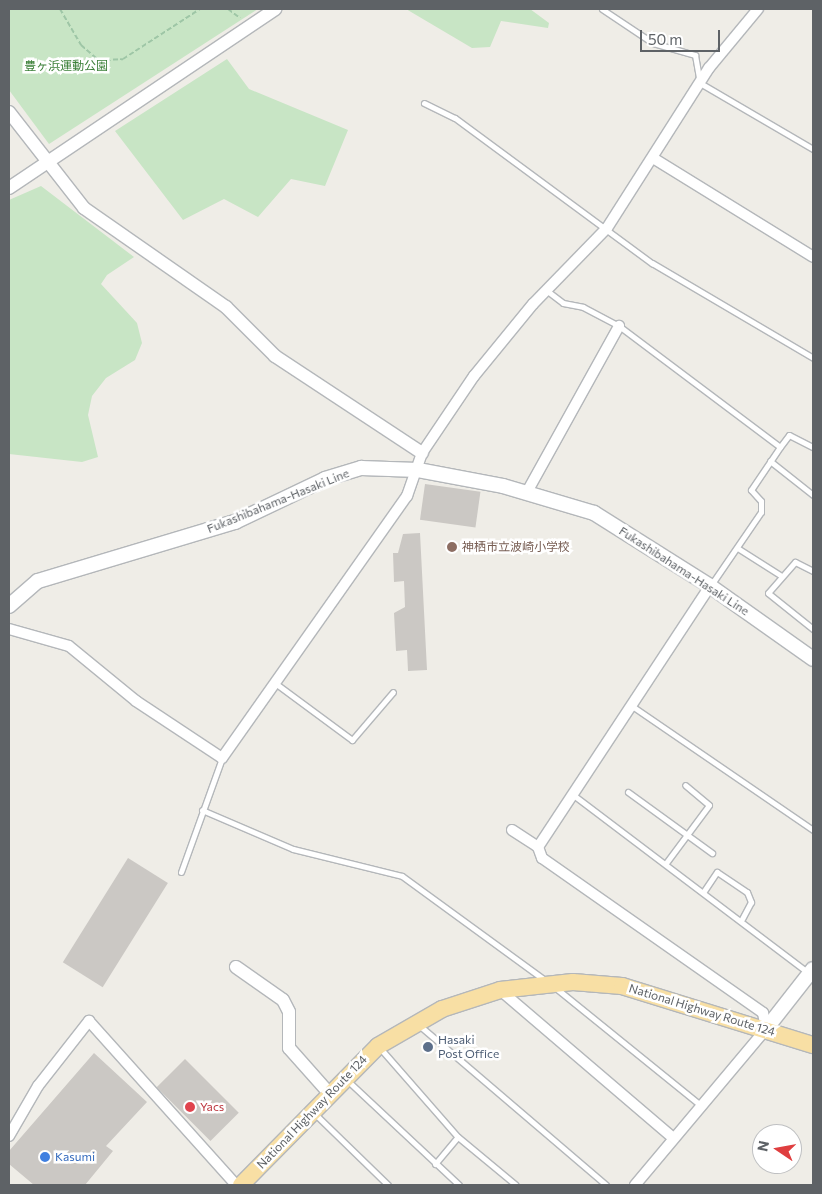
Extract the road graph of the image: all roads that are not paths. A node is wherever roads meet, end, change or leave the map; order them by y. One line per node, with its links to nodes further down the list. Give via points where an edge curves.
1 (275, 9): 9 (street)
2 (602, 9): 4 (lane, via 653,43 695,55)
3 (758, 9): 4 (street)
4 (700, 83): 7 (lane); 8 (street)
5 (424, 103): 11 (lane, via 455,118)
6 (9, 112): 9 (street)
7 (813, 149)
8 (653, 158): 11 (street); 12 (street)
9 (50, 163): 10 (street); 18 (street, via 84,208 226,307 275,356)
10 (9, 188)
11 (607, 228): 13 (street); 15 (lane, via 714,304)
12 (813, 257)
13 (546, 290): 14 (lane, via 563,303 583,307); 18 (street, via 474,376)
14 (619, 326): 17 (lane); 21 (street)
15 (813, 358)
16 (813, 446): 17 (lane, via 790,435)
17 (780, 447): 19 (lane)
18 (422, 453): 20 (street)
19 (770, 461): 22 (lane); 23 (lane, via 751,490 761,501 761,512)
20 (418, 470): 21 (main road, Fukashibahama-Hasaki Line); 27 (main road, Fukashibahama-Hasaki Line, via 361,468 326,479 235,522 38,581); 31 (street, via 407,496)
21 (527, 492): 26 (main road, Fukashibahama-Hasaki Line, via 594,513)
22 (813, 495)
23 (738, 548): 25 (lane); 26 (lane)
24 (813, 571): 25 (lane, via 795,562)
25 (780, 576): 28 (lane, via 768,593)
26 (710, 586): 30 (main road, Fukashibahama-Hasaki Line); 33 (street)
27 (9, 606)
28 (813, 629)
29 (9, 630): 34 (street, via 69,646 136,701)
30 (813, 659)
31 (274, 682): 32 (lane, via 352,740); 34 (street)
32 (393, 692)
33 (632, 706): 37 (street); 40 (lane)
34 (222, 758): 38 (lane)
35 (686, 786): 41 (lane, via 709,805)
36 (628, 792): 41 (lane)
37 (572, 794): 42 (street); 44 (lane)
38 (202, 810): 45 (lane); 50 (lane, via 293,849 402,876)
39 (512, 830): 42 (street)
40 (813, 830)
41 (687, 835): 43 (lane); 44 (lane)
42 (538, 847): 53 (street, via 542,858 763,1013)
43 (712, 854)
44 (666, 863): 46 (lane)
45 (181, 872)
46 (704, 891): 47 (lane); 47 (lane, via 717,872 746,892 752,902)
47 (742, 920): 49 (lane)
48 (236, 967): 57 (street, via 282,1000 289,1012 289,1048)
49 (812, 972): 53 (main road)
50 (549, 983): 51 (highway, National Highway Route 124); 53 (highway, National Highway Route 124, via 622,986); 58 (lane)
51 (500, 990): 52 (highway, National Highway Route 124); 62 (street)
52 (416, 1022): 55 (highway, National Highway Route 124); 69 (lane)
53 (766, 1029): 54 (highway, National Highway Route 124); 58 (street)
54 (813, 1045)
55 (378, 1046): 56 (highway, National Highway Route 124); 61 (lane)
56 (343, 1077): 57 (highway, National Highway Route 124); 63 (lane)
57 (328, 1092): 59 (highway, National Highway Route 124)
58 (700, 1105): 62 (street)
59 (311, 1110): 65 (highway, National Highway Route 124); 66 (lane)
60 (9, 1136): 64 (street, via 38,1086 88,1021)
61 (458, 1136): 63 (lane); 68 (lane)
62 (672, 1138): 70 (street)
63 (436, 1164): 67 (lane)
64 (236, 1185)
65 (241, 1185)
66 (388, 1185)
67 (459, 1185)
68 (516, 1185)
69 (606, 1185)
70 (635, 1185)

